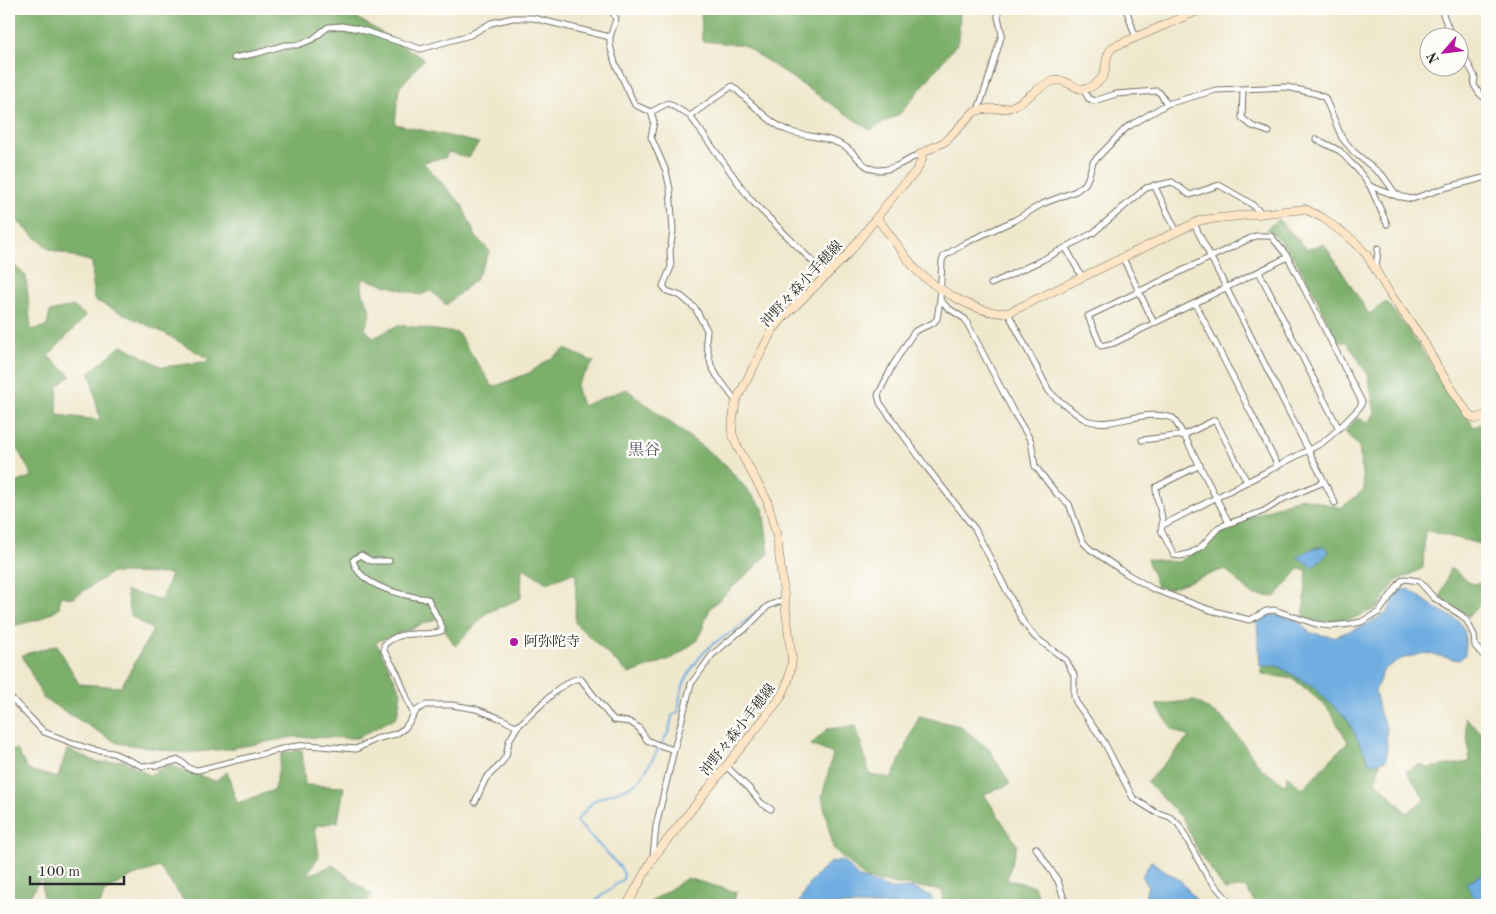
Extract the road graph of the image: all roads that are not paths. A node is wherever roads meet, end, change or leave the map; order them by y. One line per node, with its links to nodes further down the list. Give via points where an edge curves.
1 (611, 9): 7 (street, via 616,19)
2 (998, 9): 15 (street, via 1002,34)
3 (1126, 9): 8 (street)
4 (1202, 9): 8 (main road)
5 (1441, 9): 6 (street)
6 (1449, 28)
7 (610, 37): 9 (street, via 533,18 513,18 421,49 342,26 328,27 313,39 298,45 285,45); 16 (street, via 615,63 635,104)
8 (1136, 38): 11 (main road, via 1109,51 1104,75)
9 (234, 58)
10 (1468, 62): 13 (street, via 1476,77 1474,85)
11 (1084, 90): 14 (street, via 1094,101 1116,94 1152,90 1160,93); 15 (main road, via 1077,90 1063,81 1054,81 1009,108)
12 (1243, 90): 14 (street, via 1216,90); 18 (street, via 1242,118); 24 (street, via 1287,87 1325,98 1342,138)
13 (1487, 100)
14 (1167, 104): 40 (street, via 1126,128 1093,162 1085,184 944,256)
15 (978, 110): 20 (main road, via 946,141)
16 (651, 112): 17 (street, via 668,103); 47 (street, via 654,122 651,137 670,189 673,231 671,267 663,286 667,292 681,296 695,308 706,330 711,365)
17 (690, 116): 20 (street, via 732,86 778,125 791,132 834,141 846,147 869,169 891,168); 37 (street, via 750,199)
18 (1269, 132)
19 (1316, 139): 23 (street, via 1340,151)
20 (920, 154): 26 (main road, 沖野々森小手穂線, via 921,165)
21 (1487, 177): 24 (street, via 1412,199)
22 (1154, 185): 25 (street, via 1172,182 1190,195 1219,185); 29 (street); 30 (street, via 1146,188 1093,233)
23 (1370, 186): 24 (street); 28 (street)
24 (1402, 198)
25 (1264, 214): 27 (main road, via 1201,220); 35 (main road, via 1296,209 1315,212 1356,242)
26 (877, 218): 37 (main road, 沖野々森小手穂線); 40 (main road, via 916,270)
27 (1194, 224): 29 (main road); 32 (street)
28 (1387, 224)
29 (1177, 232): 34 (main road)
30 (1066, 248): 38 (street); 39 (street)
31 (1378, 248): 35 (street)
32 (1210, 257): 33 (street, via 1255,236 1271,236); 41 (street); 42 (street)
33 (1288, 257): 36 (street); 49 (street, via 1362,402)
34 (1123, 258): 38 (main road); 42 (street)
35 (1376, 271): 48 (main road, via 1469,415 1476,420)
36 (1259, 272): 41 (street); 49 (street)
37 (827, 276): 47 (main road, 沖野々森小手穂線, via 772,331)
38 (1082, 277): 45 (main road)
39 (991, 284)
40 (939, 287): 43 (street); 45 (main road, via 961,302 992,312)
41 (1226, 288): 44 (street); 52 (street)
42 (1139, 291): 46 (street); 46 (street, via 1088,316 1101,346)
43 (940, 300): 63 (street, via 965,319 1031,440 1035,466 1069,504 1084,543 1107,562 1153,588 1210,610 1250,620 1274,610 1330,626 1361,622 1380,612 1400,581 1419,581 1434,598 1467,621 1475,646); 75 (street, via 936,321 913,332 893,365 878,395 880,403 975,529 1023,622 1034,637 1066,660 1074,674 1076,702 1104,742 1133,798 1179,825 1207,876)
44 (1195, 303): 46 (street); 54 (street)
45 (1008, 313): 50 (street, via 1049,391 1084,419 1102,422 1163,415 1173,418)
46 (1154, 323)
47 (736, 401): 62 (main road, 沖野々森小手穂線, via 732,433 770,509 777,537)
48 (1487, 414)
49 (1338, 427): 52 (street, via 1334,434)
50 (1184, 435): 51 (street); 53 (street); 55 (street, via 1215,420)
51 (1142, 440)
52 (1308, 451): 54 (street); 56 (street)
53 (1200, 465): 57 (street); 60 (street, via 1156,487)
54 (1278, 466): 55 (street)
55 (1247, 482): 57 (street)
56 (1324, 482): 58 (street); 59 (street, via 1283,499 1264,511)
57 (1216, 497): 59 (street); 60 (street)
58 (1335, 503)
59 (1229, 523): 60 (street, via 1219,527 1202,546 1180,556 1174,555 1161,530)
60 (1163, 525)
61 (388, 562): 65 (street, via 372,561 361,555 353,560 357,570 378,587 428,599 442,627 442,632 408,633 384,645)
62 (784, 599): 67 (street, via 768,606 699,671 692,684); 68 (main road, 沖野々森小手穂線, via 792,660 785,691)
63 (1487, 659)
64 (9, 696): 65 (street, via 44,732 93,750 122,756 142,766 179,760 190,769 198,770 290,747 308,745 356,749 396,734 405,728)
65 (413, 713): 66 (street, via 426,705 452,705 502,718)
66 (516, 728): 67 (street, via 559,688 580,678 614,720 630,722 647,740); 69 (street, via 506,756 486,778)
67 (674, 750): 72 (street, via 656,826)
68 (726, 766): 70 (street); 72 (main road, 沖野々森小手穂線)
69 (475, 802)
70 (771, 810)
71 (1036, 848): 74 (street, via 1058,881)
72 (653, 858): 73 (main road, 沖野々森小手穂線)
73 (627, 905)
74 (1066, 905)
75 (1232, 905)

